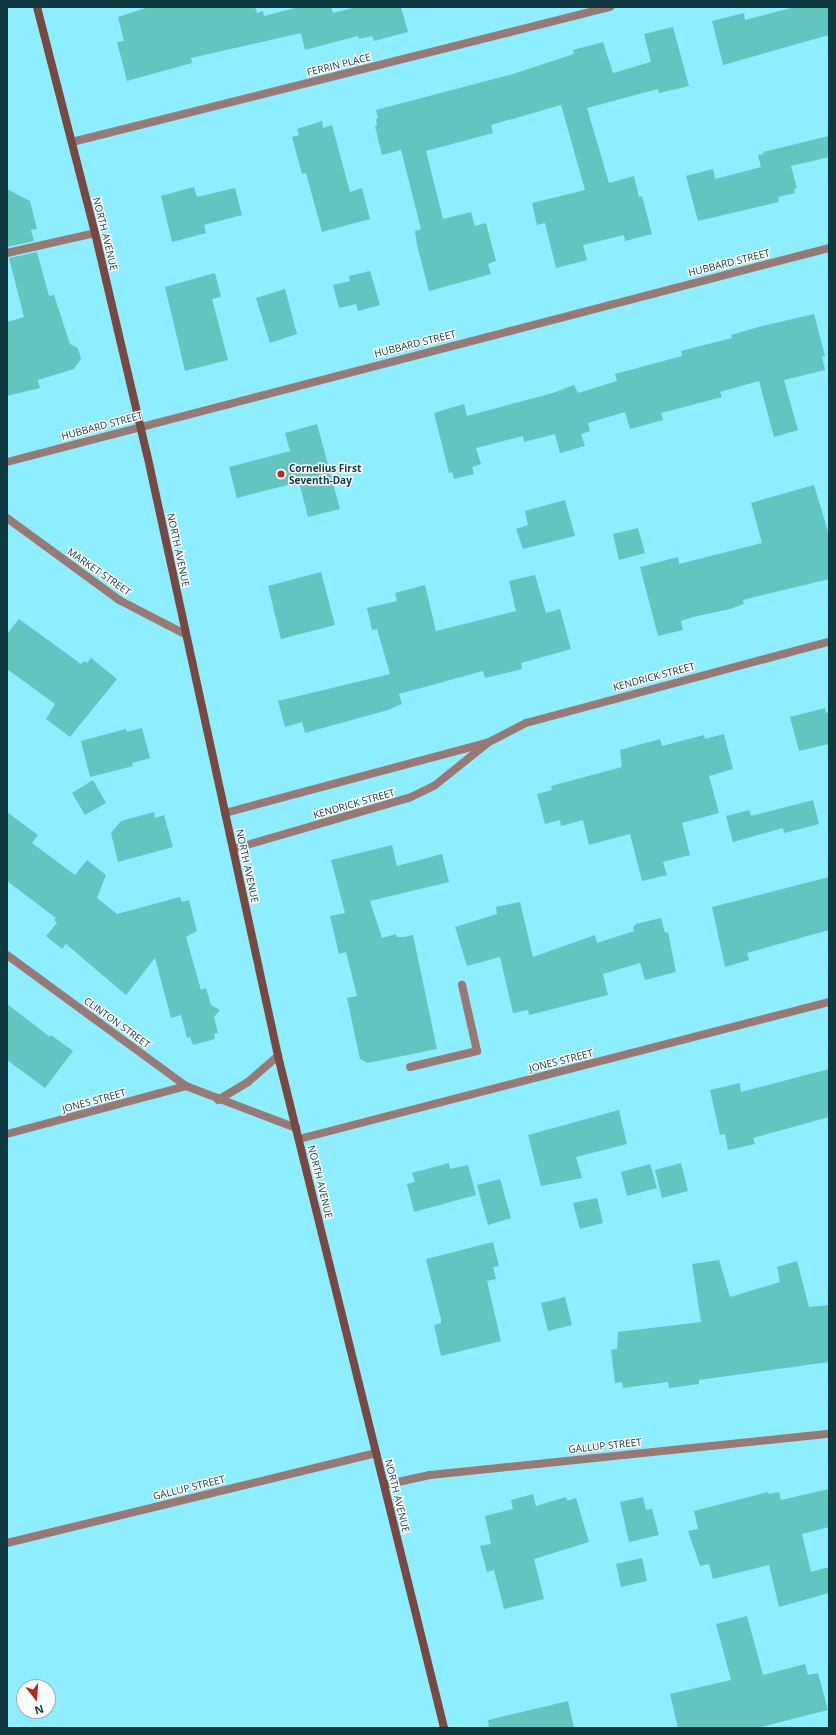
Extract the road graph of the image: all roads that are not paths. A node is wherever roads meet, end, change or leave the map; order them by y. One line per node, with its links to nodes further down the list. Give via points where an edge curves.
1 (37, 7): 3 (main road, NORTH AVENUE)
2 (610, 7): 3 (street, FERRIN PLACE)
3 (72, 142): 4 (main road, NORTH AVENUE)
4 (95, 233): 6 (street); 7 (main road, NORTH AVENUE)
5 (829, 248): 7 (street, HUBBARD STREET)
6 (7, 253)
7 (140, 426): 8 (street, HUBBARD STREET); 10 (main road, NORTH AVENUE)
8 (7, 462)
9 (7, 518): 10 (street, MARKET STREET, via 119,600)
10 (185, 634): 13 (main road, NORTH AVENUE)
11 (829, 642): 12 (street, KENDRICK STREET, via 526,722)
12 (489, 742): 13 (street, KENDRICK STREET); 14 (street, KENDRICK STREET, via 445,779 408,798)
13 (225, 813): 14 (main road, NORTH AVENUE)
14 (233, 849): 18 (main road, NORTH AVENUE)
15 (7, 955): 20 (street, CLINTON STREET)
16 (462, 985): 19 (street, via 477,1051)
17 (829, 1002): 24 (street, JONES STREET)
18 (278, 1056): 21 (street, via 243,1086); 22 (main road, NORTH AVENUE)
19 (410, 1066)
20 (186, 1086): 21 (street, CLINTON STREET); 23 (street, JONES STREET)
21 (218, 1100): 22 (street, CLINTON STREET)
22 (296, 1128): 24 (main road, NORTH AVENUE)
23 (7, 1134)
24 (299, 1139): 26 (main road, NORTH AVENUE)
25 (829, 1434): 27 (street, GALLUP STREET, via 430,1475)
26 (376, 1453): 27 (main road, NORTH AVENUE); 28 (street, GALLUP STREET)
27 (384, 1485): 29 (main road, NORTH AVENUE)
28 (7, 1542)
29 (444, 1728)

